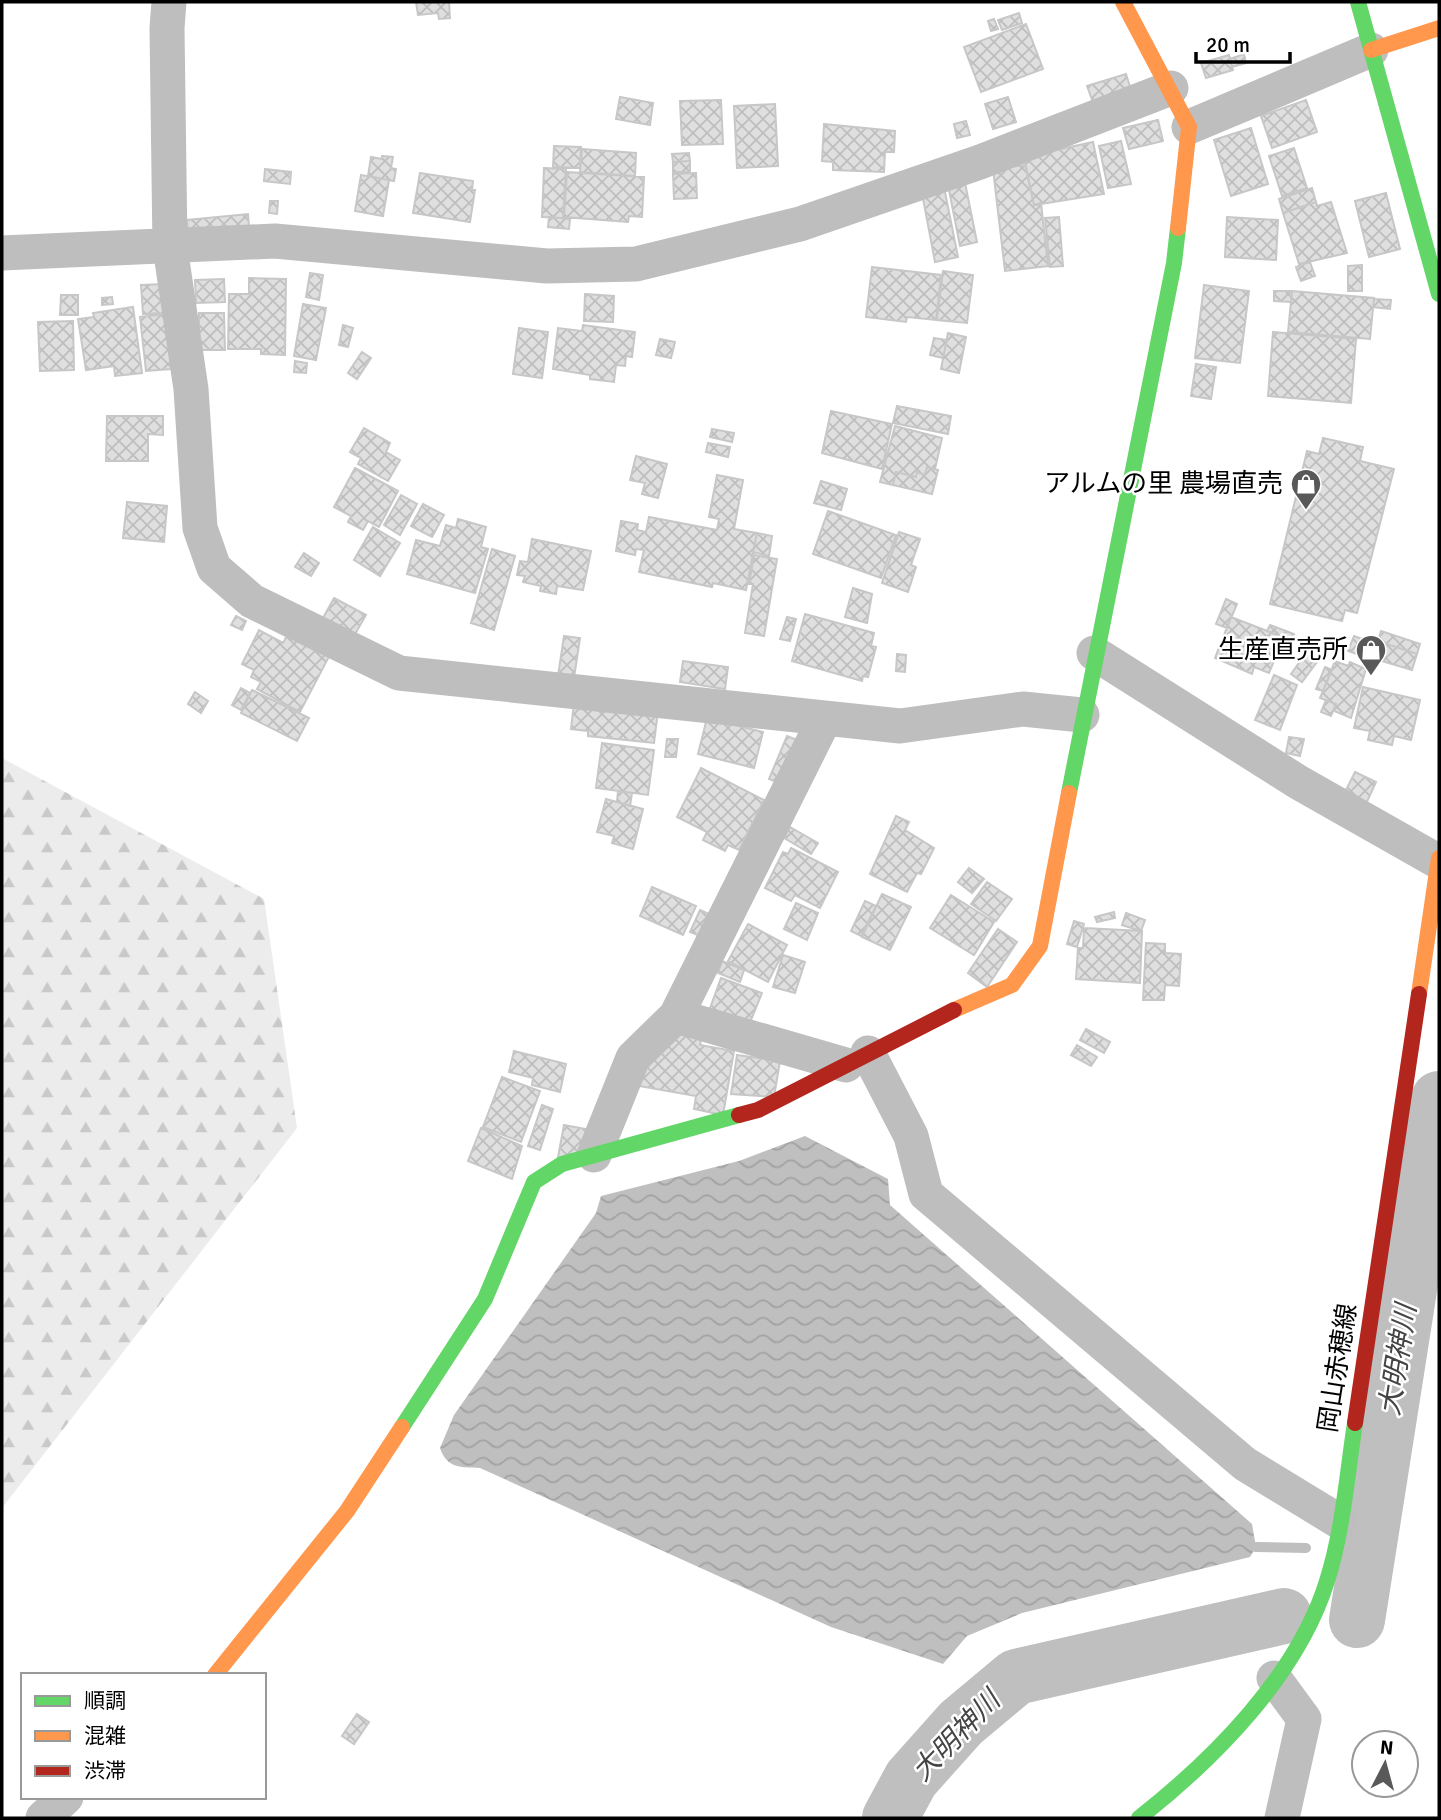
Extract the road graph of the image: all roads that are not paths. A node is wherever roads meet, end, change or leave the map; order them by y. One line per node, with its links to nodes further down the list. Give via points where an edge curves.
1 (169, 2): 8 (street)
2 (1124, 2): 6 (street)
3 (1357, 2): 5 (street)
4 (1439, 28): 5 (street)
5 (1371, 50): 7 (street); 10 (street)
6 (1171, 88): 7 (street); 8 (street, via 980,162 800,224 636,264 547,266 275,240)
7 (1189, 127): 11 (street, via 1174,263)
8 (170, 247): 9 (street); 13 (street, via 191,389 201,527 214,568 252,601 399,673)
9 (2, 253)
10 (1439, 294)
11 (1094, 653): 12 (street); 14 (street, via 1298,782)
12 (1082, 715): 13 (street, via 1023,709 900,726); 16 (street, via 1040,946 1012,985)
13 (825, 718): 15 (street)
14 (1439, 860): 18 (street, 岡山赤穂線)
15 (676, 1016): 16 (street); 17 (street, via 633,1058)
16 (857, 1059): 17 (street, via 758,1110); 18 (street, via 911,1136 926,1194 1245,1464)
17 (594, 1155): 19 (street, via 562,1164 534,1182 478,1310 347,1511)
18 (1339, 1522): 20 (street, 岡山赤穂線, via 1325,1587 1299,1643)
19 (217, 1673)
20 (1274, 1678): 23 (street, 岡山赤穂線, via 1233,1730 1168,1797); 24 (street, via 1304,1719)
21 (64, 1799): 22 (street)
22 (43, 1818)
23 (1139, 1818)
24 (1282, 1818)

